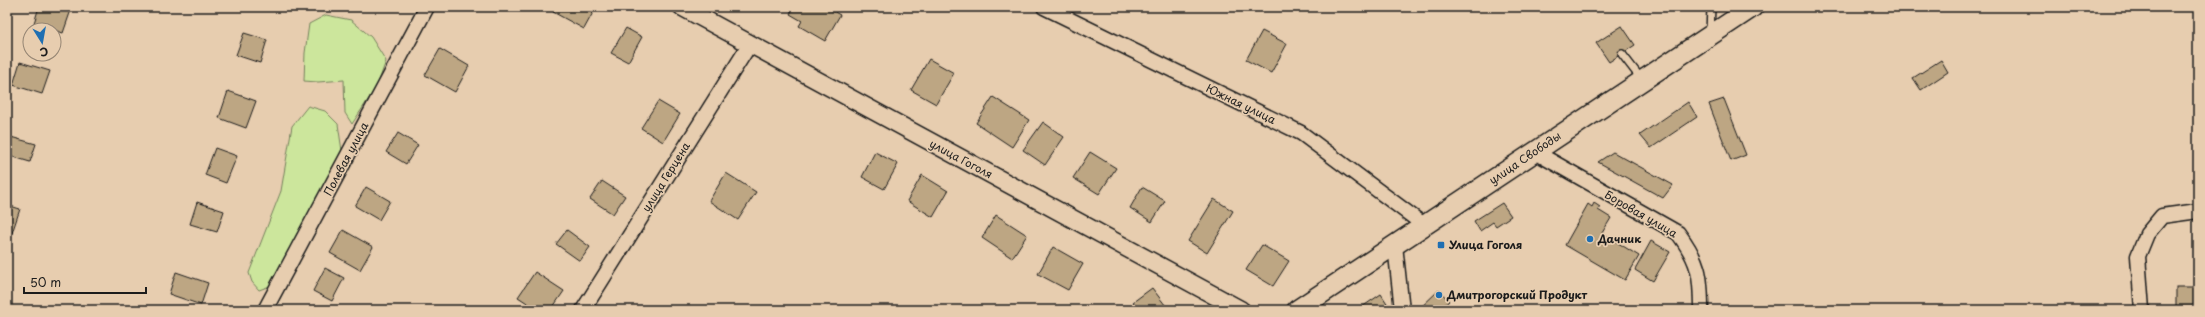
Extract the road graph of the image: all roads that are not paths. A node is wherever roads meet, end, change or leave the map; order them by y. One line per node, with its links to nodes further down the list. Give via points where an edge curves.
1 (426, 7): 14 (street, Полевая улица)
2 (682, 7): 7 (street, улица Гоголя)
3 (1044, 7): 12 (street, Южная улица, via 1301,133)
4 (1711, 7): 6 (lane)
5 (1753, 7): 6 (main road, улица Свободы)
6 (1710, 36): 9 (main road, улица Свободы)
7 (750, 44): 15 (street, улица Герцена); 16 (street, улица Гоголя)
8 (1622, 54): 9 (lane)
9 (1642, 80): 10 (main road, улица Свободы)
10 (1535, 152): 12 (main road, улица Свободы); 19 (street, Боровая улица, via 1678,233 1691,250 1701,276)
11 (2198, 211): 20 (street, via 2162,216 2147,234 2138,256)
12 (1424, 225): 13 (main road, улица Свободы)
13 (1395, 244): 17 (main road, улица Свободы); 18 (street)
14 (265, 310)
15 (583, 310)
16 (1241, 310)
17 (1297, 310)
18 (1402, 310)
19 (1702, 310)
20 (2142, 310)

